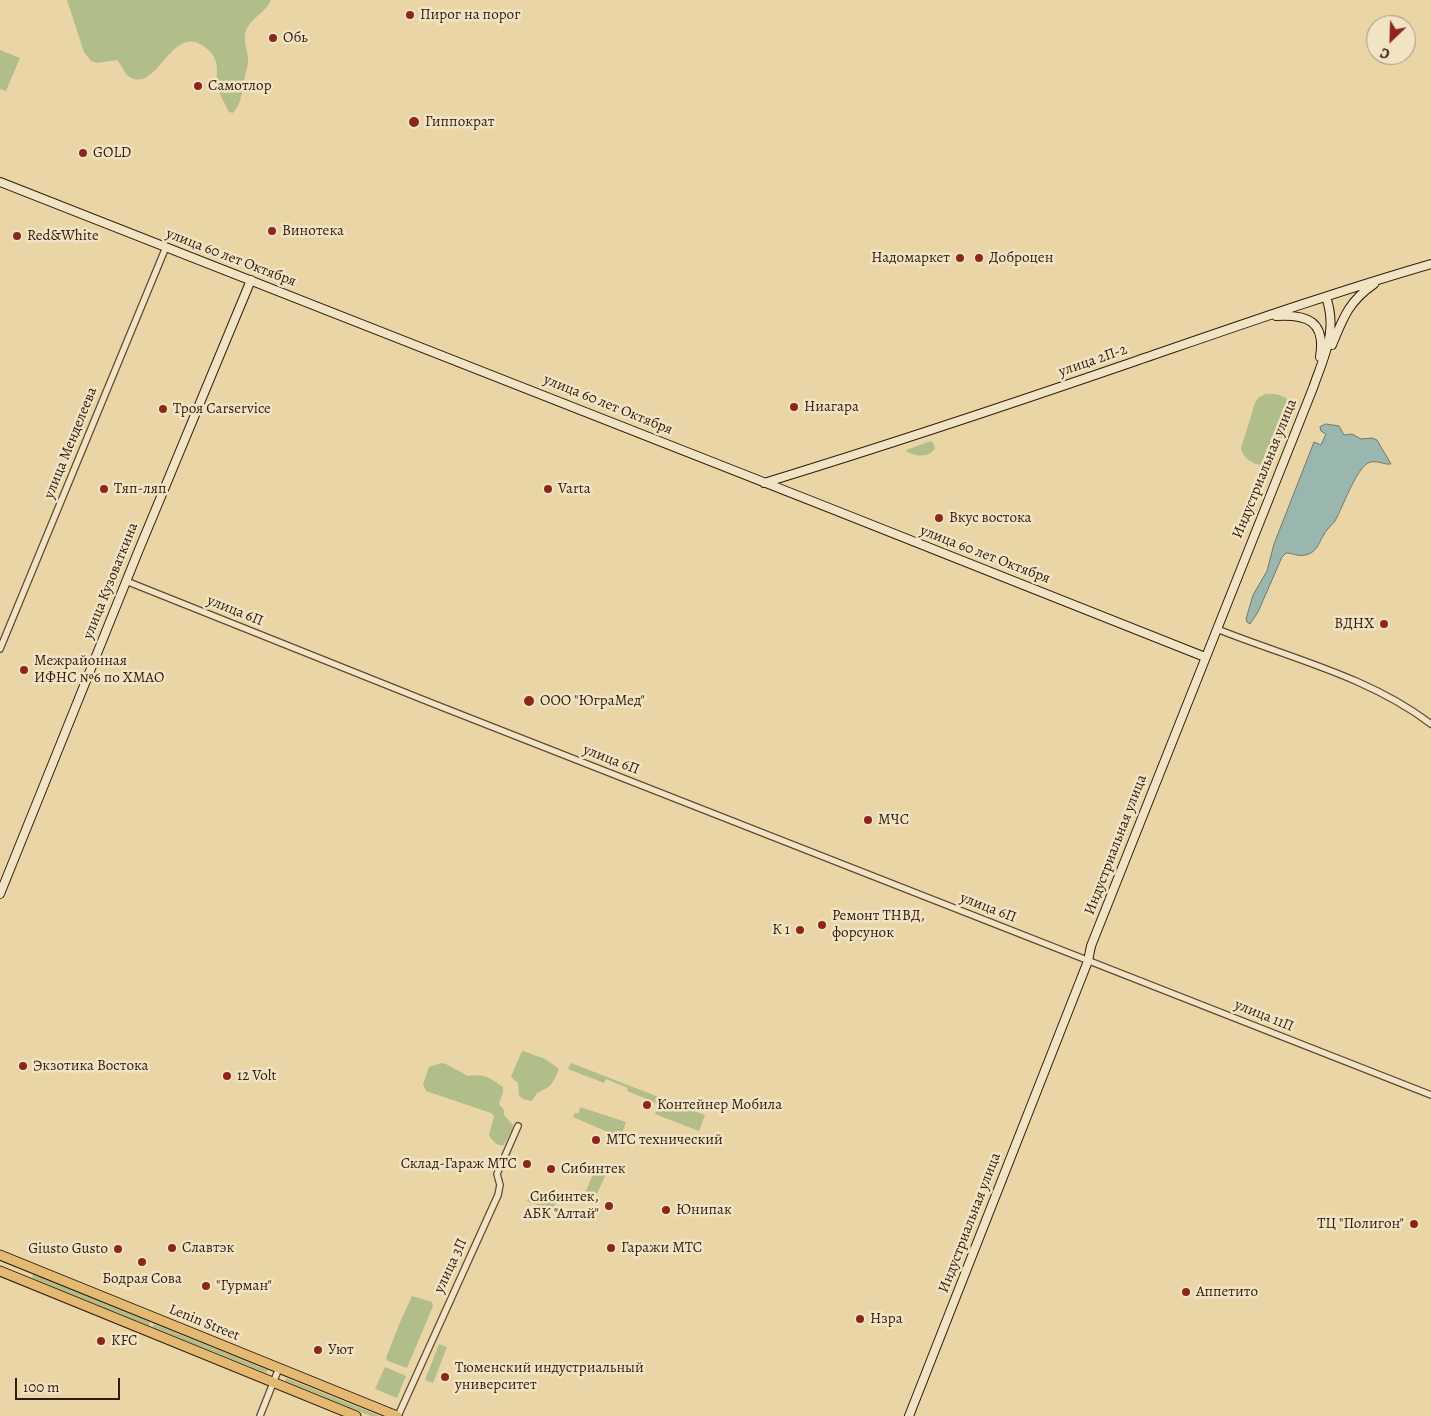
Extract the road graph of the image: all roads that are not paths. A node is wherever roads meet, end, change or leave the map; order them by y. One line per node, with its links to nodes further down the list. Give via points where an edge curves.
1 (0, 182): 2 (main road, улица 60 лет Октября)
2 (166, 247): 5 (main road, улица 60 лет Октября); 12 (street, улица Менделеева)
3 (1431, 264): 4 (main road, улица 2П-2)
4 (1380, 279): 6 (main road, улица 2П-2); 8 (main road, via 1351,303)
5 (252, 280): 9 (main road, улица 60 лет Октября); 10 (main road, улица Кузоваткина)
6 (1326, 297): 7 (main road, улица 2П-2); 8 (main road, Индустриальная улица, via 1331,331)
7 (1266, 317): 8 (main road, via 1302,316 1315,324 1322,347); 9 (main road, улица 2П-2)
8 (1313, 388): 11 (main road, Индустриальная улица)
9 (764, 483): 13 (main road, улица 60 лет Октября)
10 (126, 581): 15 (main road, улица Кузоваткина); 16 (street, улица 6П)
11 (1217, 629): 13 (main road, Индустриальная улица); 14 (street, via 1337,673 1399,703)
12 (0, 649)
13 (1205, 657): 16 (main road, Индустриальная улица)
14 (1431, 724)
15 (0, 894)
16 (1088, 960): 17 (street, улица 11П); 28 (main road, Индустриальная улица)
17 (1431, 1095)
18 (518, 1126): 27 (street, улица 3П, via 498,1174 498,1195)
19 (0, 1255): 20 (main road, Lenin Street)
20 (28, 1267): 22 (main road); 23 (main road, Lenin Street)
21 (0, 1271): 22 (main road, Lenin Street)
22 (23, 1280): 24 (main road, Lenin Street)
23 (279, 1368): 24 (street); 27 (main road, Lenin Street)
24 (273, 1382): 25 (street); 26 (main road, Lenin Street)
25 (260, 1416)
26 (356, 1416)
27 (398, 1416)
28 (910, 1416)

